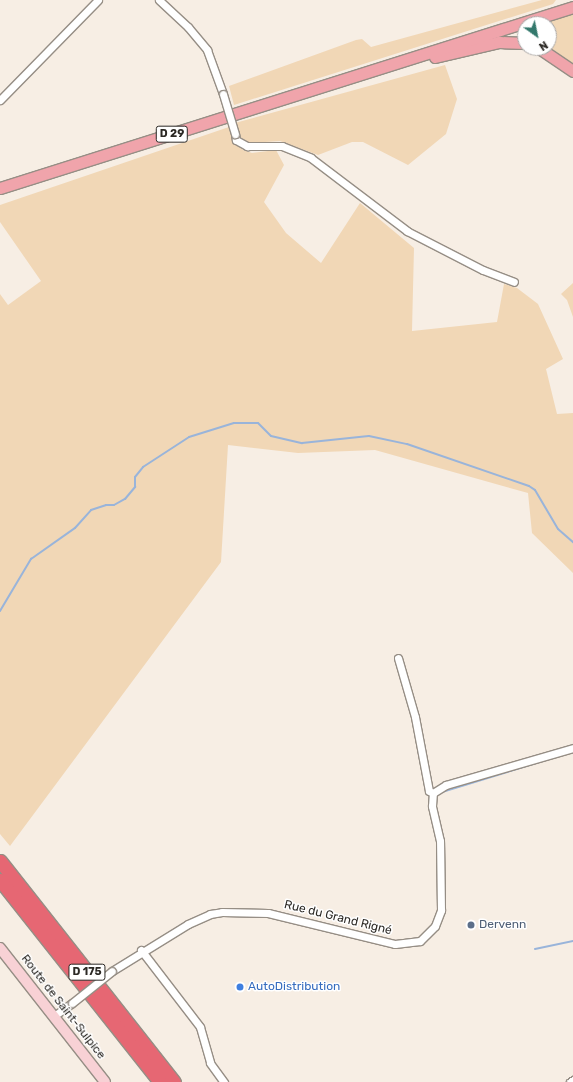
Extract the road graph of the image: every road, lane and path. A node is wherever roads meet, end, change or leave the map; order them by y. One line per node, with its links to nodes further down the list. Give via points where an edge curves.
1 (98, 0): 8 (street)
2 (159, 0): 10 (street, bridge, via 188,27 207,50 236,140 247,146 282,146 311,158 407,231 483,270)
3 (573, 7): 7 (main road, D 29)
4 (517, 43): 7 (main road, via 499,42 389,71)
5 (551, 56): 6 (main road)
6 (573, 71)
7 (368, 72): 9 (main road, D 29)
8 (0, 100)
9 (0, 188)
10 (514, 282)
11 (398, 658): 13 (street, Rue du Grand Rigné, via 415,717 429,791)
12 (573, 748): 13 (street, via 446,785)
13 (433, 794): 17 (street, Rue du Grand Rigné, via 432,806 440,840 441,910 435,926 420,941 395,944 281,916 239,911 210,914)
14 (0, 861): 22 (highway, D 175)
15 (0, 880): 21 (highway, D 175)
16 (0, 948): 18 (street, Route de Saint-Sulpice)
17 (141, 950): 18 (street, Rue du Grand Rigné, bridge); 23 (street, via 200,1027 210,1063)
18 (54, 1016): 20 (street, Route de Saint-Sulpice)
19 (573, 1080): 24 (street)
20 (105, 1082)
21 (160, 1082)
22 (174, 1082)
23 (224, 1082)
24 (570, 1082)

